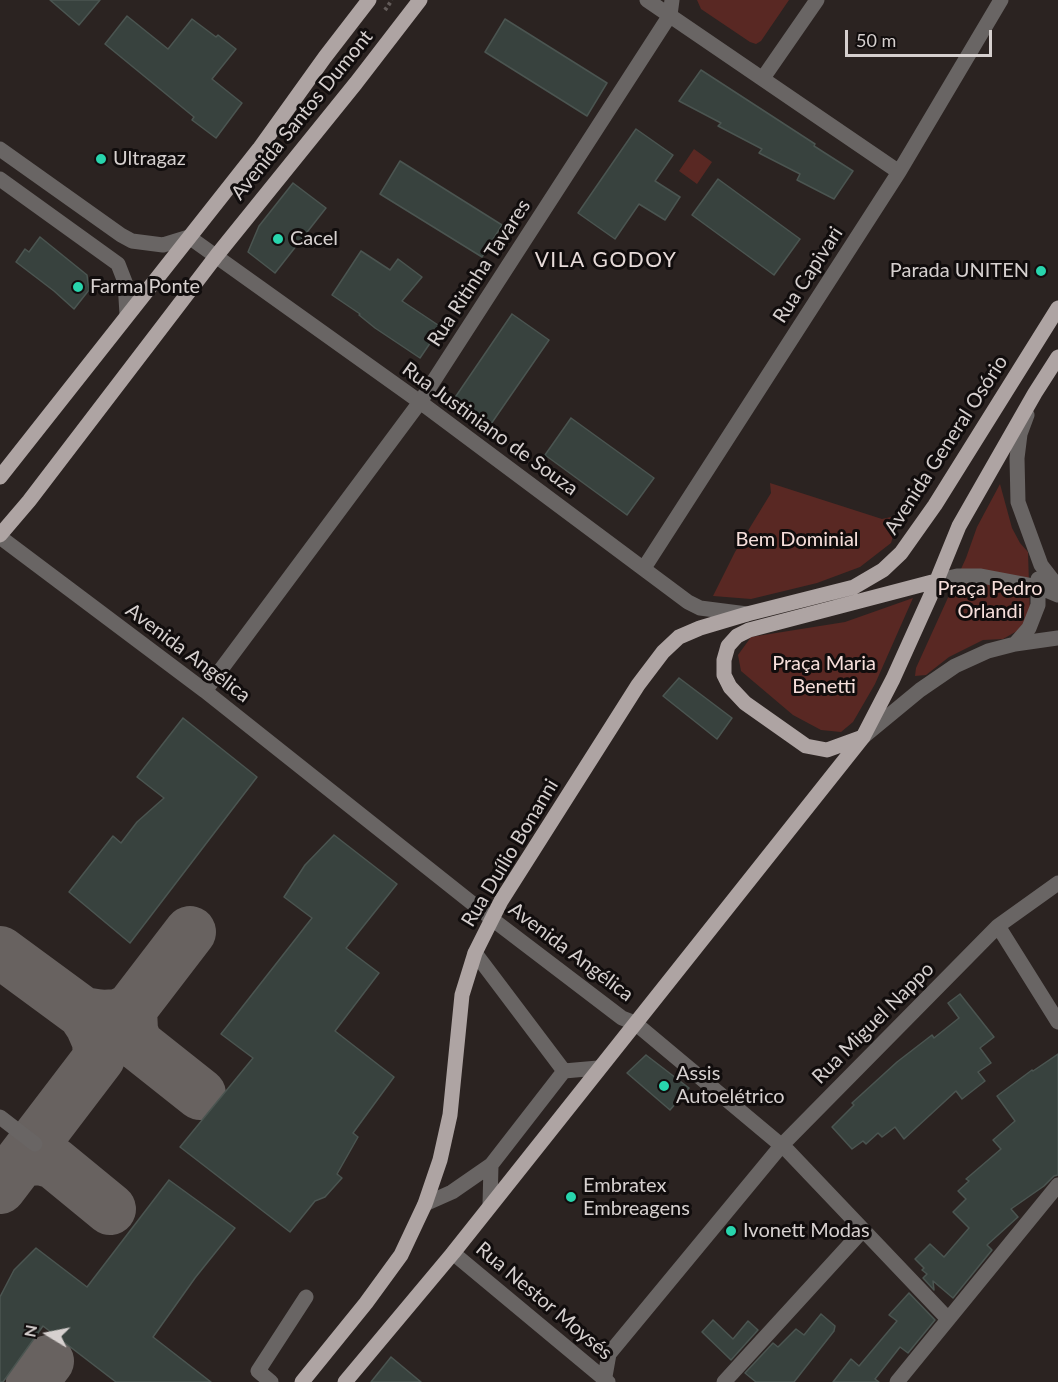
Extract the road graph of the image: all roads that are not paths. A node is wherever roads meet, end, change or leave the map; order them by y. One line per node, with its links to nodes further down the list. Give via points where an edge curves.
1 (369, 0): 11 (main road, Avenida Santos Dumont)
2 (420, 0): 12 (main road, Avenida Santos Dumont)
3 (647, 0): 6 (street)
4 (817, 0): 7 (street)
5 (1001, 0): 9 (street, Rua Capivari)
6 (671, 8): 7 (street); 17 (street, Rua Ritinha Tavares)
7 (763, 78): 9 (street)
8 (0, 149): 11 (street, via 132,241 163,245)
9 (899, 171): 21 (street, Rua Capivari)
10 (0, 179): 14 (street, via 118,264 125,282)
11 (189, 237): 12 (street); 14 (main road, Avenida Santos Dumont)
12 (217, 255): 17 (street, Rua Justiniano de Souza); 19 (main road, Avenida Santos Dumont)
13 (1058, 308): 23 (main road, Avenida General Osório, via 902,553)
14 (127, 314): 18 (main road, Avenida Santos Dumont)
15 (1058, 357): 16 (main road)
16 (1035, 393): 20 (street, via 1020,434 1017,458 1018,502); 22 (main road, via 959,526)
17 (420, 402): 21 (street, Rua Justiniano de Souza); 31 (street, Rua Ritinha Tavares)
18 (0, 477)
19 (0, 536): 31 (street, Avenida Angélica)
20 (1032, 545): 24 (street); 25 (street)
21 (644, 568): 27 (street, Rua Justiniano de Souza, via 700,608)
22 (936, 580): 24 (street, via 981,576); 28 (main road); 32 (main road)
23 (854, 587): 27 (main road, Avenida General Osório); 28 (main road)
24 (1038, 587): 26 (street); 30 (street, via 1038,605 1029,628)
25 (1058, 587)
26 (1058, 595)
27 (747, 614): 28 (main road); 34 (main road, Rua Duílio Bonanni, via 679,637 663,652)
28 (808, 614): 32 (main road, via 737,636 728,646 724,675 745,703 806,746 827,750)
29 (1058, 638): 30 (street)
30 (1014, 644): 32 (street, via 956,666)
31 (205, 691): 34 (street, Avenida Angélica)
32 (863, 737): 38 (main road)
33 (1058, 882): 35 (street, Rua Miguel Nappo)
34 (492, 919): 36 (main road, Rua Duílio Bonanni); 38 (street, Avenida Angélica, via 622,1018)
35 (998, 926): 37 (street); 43 (street, Rua Miguel Nappo)
36 (475, 952): 40 (street); 46 (main road, Rua Duílio Bonanni, via 462,995 450,1115)
37 (1058, 1022)
38 (634, 1023): 39 (main road); 43 (street, Avenida Angélica)
39 (598, 1068): 40 (street); 47 (main road)
40 (564, 1071): 44 (street)
41 (0, 1117): 42 (street)
42 (35, 1144)
43 (782, 1146): 48 (street, Avenida Angélica); 53 (street, Rua Miguel Nappo, via 609,1354)
44 (490, 1165): 46 (street, via 452,1192); 47 (street)
45 (1058, 1185): 51 (street)
46 (425, 1204): 55 (main road, Rua Duílio Bonanni, via 401,1255)
47 (490, 1205): 49 (main road)
48 (863, 1230): 51 (street, Avenida Angélica); 57 (street)
49 (453, 1253): 53 (street, Rua Nestor Moysés); 56 (main road)
50 (306, 1297): 52 (street)
51 (948, 1318): 58 (street)
52 (254, 1377): 54 (street)
53 (605, 1381)
54 (271, 1382)
55 (302, 1382)
56 (345, 1382)
57 (724, 1382)
58 (897, 1382)

